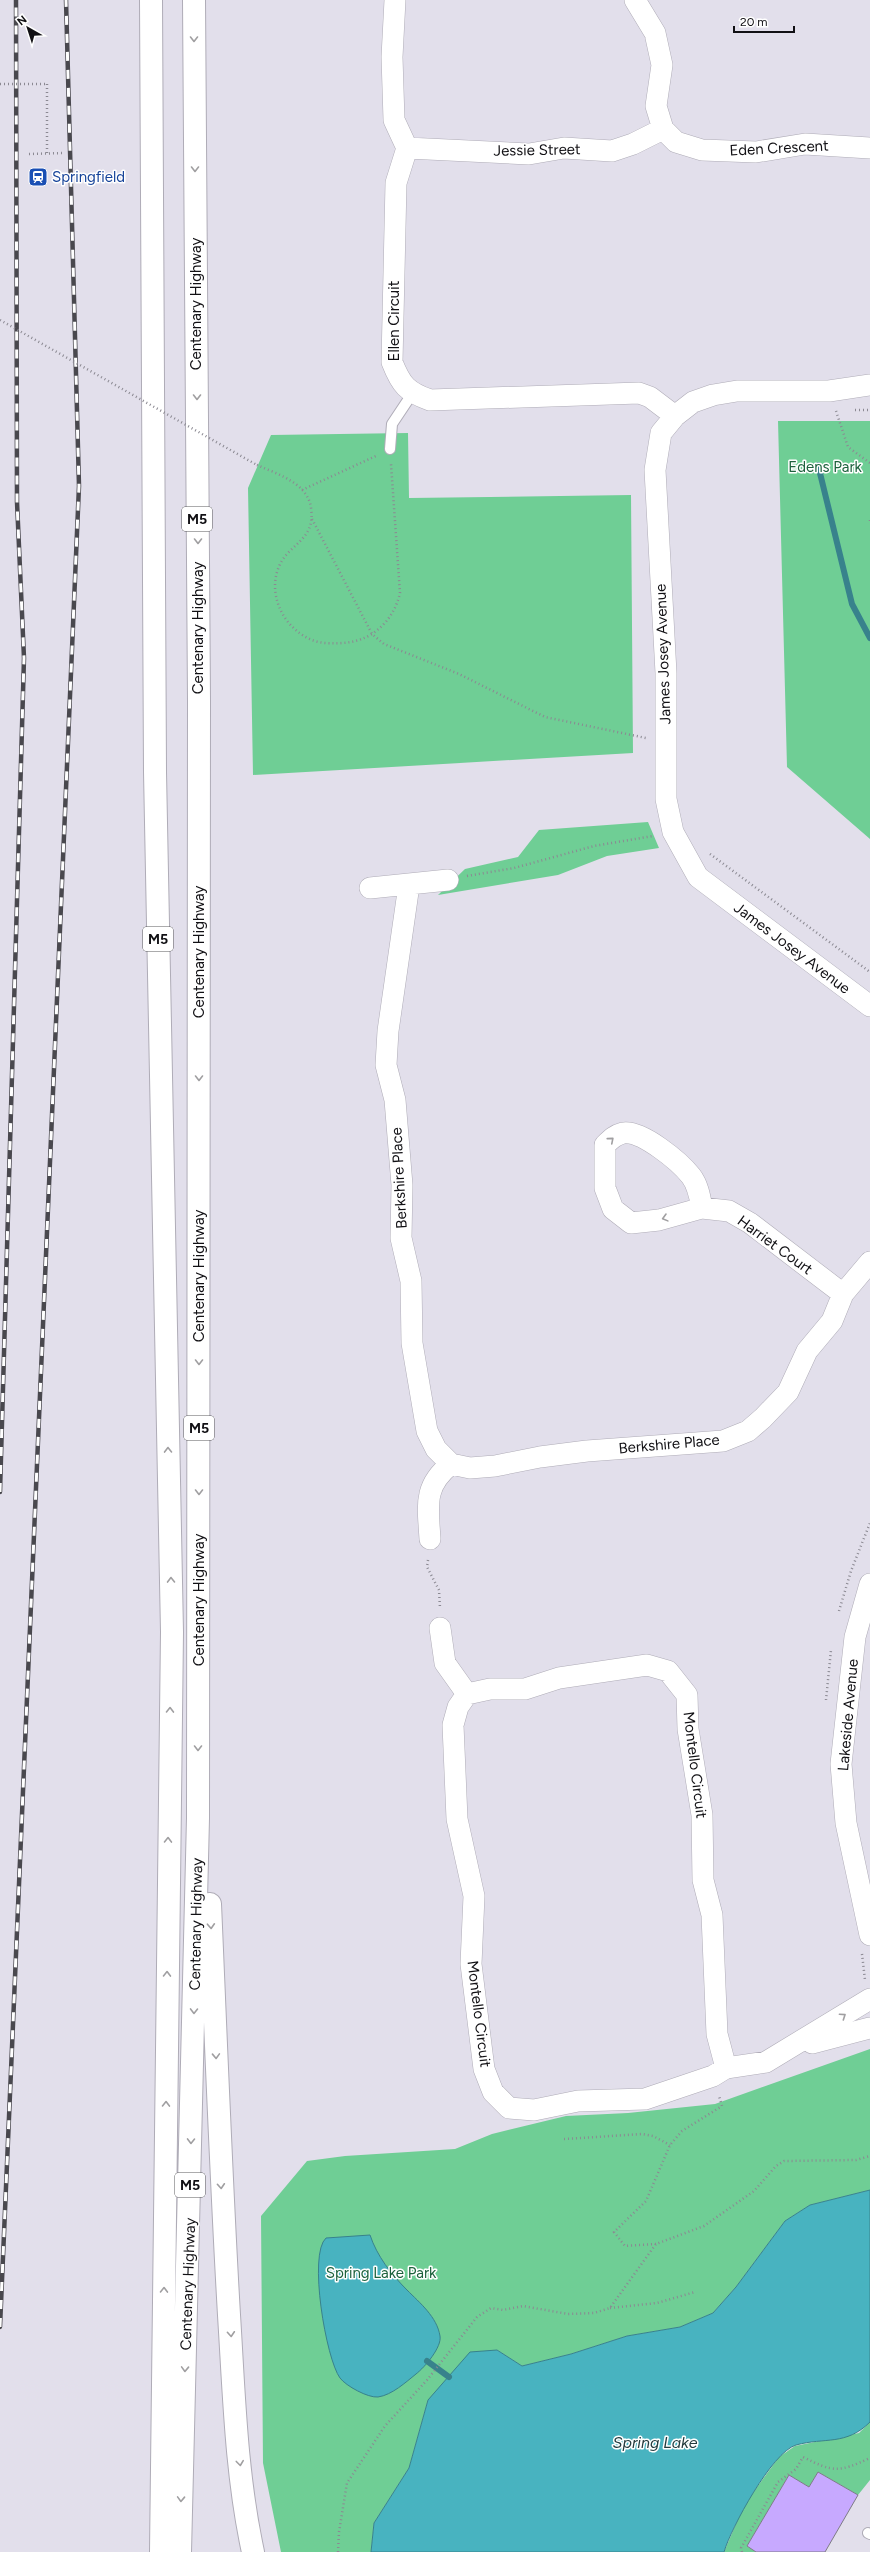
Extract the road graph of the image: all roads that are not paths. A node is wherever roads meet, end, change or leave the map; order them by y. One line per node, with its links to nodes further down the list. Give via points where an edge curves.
1 (151, 0): 32 (highway, Centenary Highway / M5, one-way to 1, via 172,1632 155,764)
2 (194, 0): 24 (highway, Centenary Highway / M5, one-way to 24, via 199,740)
3 (395, 0): 6 (street, via 392,57 394,120)
4 (636, 0): 5 (street, via 655,33 662,65 656,106)
5 (663, 129): 6 (street, Jessie Street, via 612,151 564,148 529,154); 7 (street, Eden Crescent, via 676,142 702,150 756,152 805,144)
6 (407, 148): 9 (street, Ellen Circuit, via 396,183 392,362 399,380)
7 (870, 148)
8 (870, 385): 10 (street, James Josey Avenue, via 829,391 737,391 693,402)
9 (412, 394): 10 (street, via 430,400 639,394 650,397); 11 (lane, via 392,424)
10 (675, 416): 15 (street, James Josey Avenue, via 661,433 655,470 666,673 666,799 673,832 698,877)
11 (390, 449)
12 (448, 880): 13 (street)
13 (410, 885): 14 (street); 19 (street, Berkshire Place, via 388,1031 386,1065 394,1100 402,1185 401,1238 411,1281 412,1343 427,1431 436,1450)
14 (370, 888)
15 (870, 1006)
16 (702, 1208): 16 (street, Harriet Court, one-way to 16, via 659,1220 631,1223 613,1209 605,1188 605,1145 613,1136 624,1133 636,1134 650,1142 692,1176); 18 (street, Harriet Court, via 728,1211 750,1223)
17 (870, 1262): 18 (street, Berkshire Place)
18 (843, 1294): 19 (street, Berkshire Place, via 832,1321 807,1351 788,1392 748,1431 723,1441 587,1451 495,1466 470,1468)
19 (451, 1464): 20 (street, via 437,1475 430,1487)
20 (430, 1539)
21 (870, 1584): 25 (street, Lakeside Avenue, via 855,1636 841,1764 846,1822)
22 (440, 1628): 23 (street, via 445,1663)
23 (467, 1694): 31 (street, Montello Circuit, via 490,1689 525,1689 559,1678 647,1666 668,1671 687,1695 688,1729 702,1815 703,1880 712,1915); 31 (street, Montello Circuit, via 458,1707 453,1725 457,1819 474,1896 470,1964 484,2069 493,2092 509,2108 534,2110 578,2101 645,2099)
24 (198, 1818): 35 (highway, Centenary Highway / M5, one-way to 35); 36 (highway, one-way to 36, via 207,1845 219,2146 237,2443)
25 (856, 1871): 26 (street, Lakeside Avenue); 27 (street, Lakeside Avenue)
26 (870, 1894)
27 (870, 1935)
28 (870, 1999): 30 (street, Montello Circuit, one-way to 28, via 823,2030)
29 (870, 2028): 30 (street, Montello Circuit)
30 (785, 2050): 31 (street, Montello Circuit, via 766,2062)
31 (719, 2072)
32 (164, 2329): 33 (highway, via 155,2355); 34 (highway, Centenary Highway / M5)
33 (147, 2552)
34 (161, 2552)
35 (180, 2552)
36 (252, 2552)

